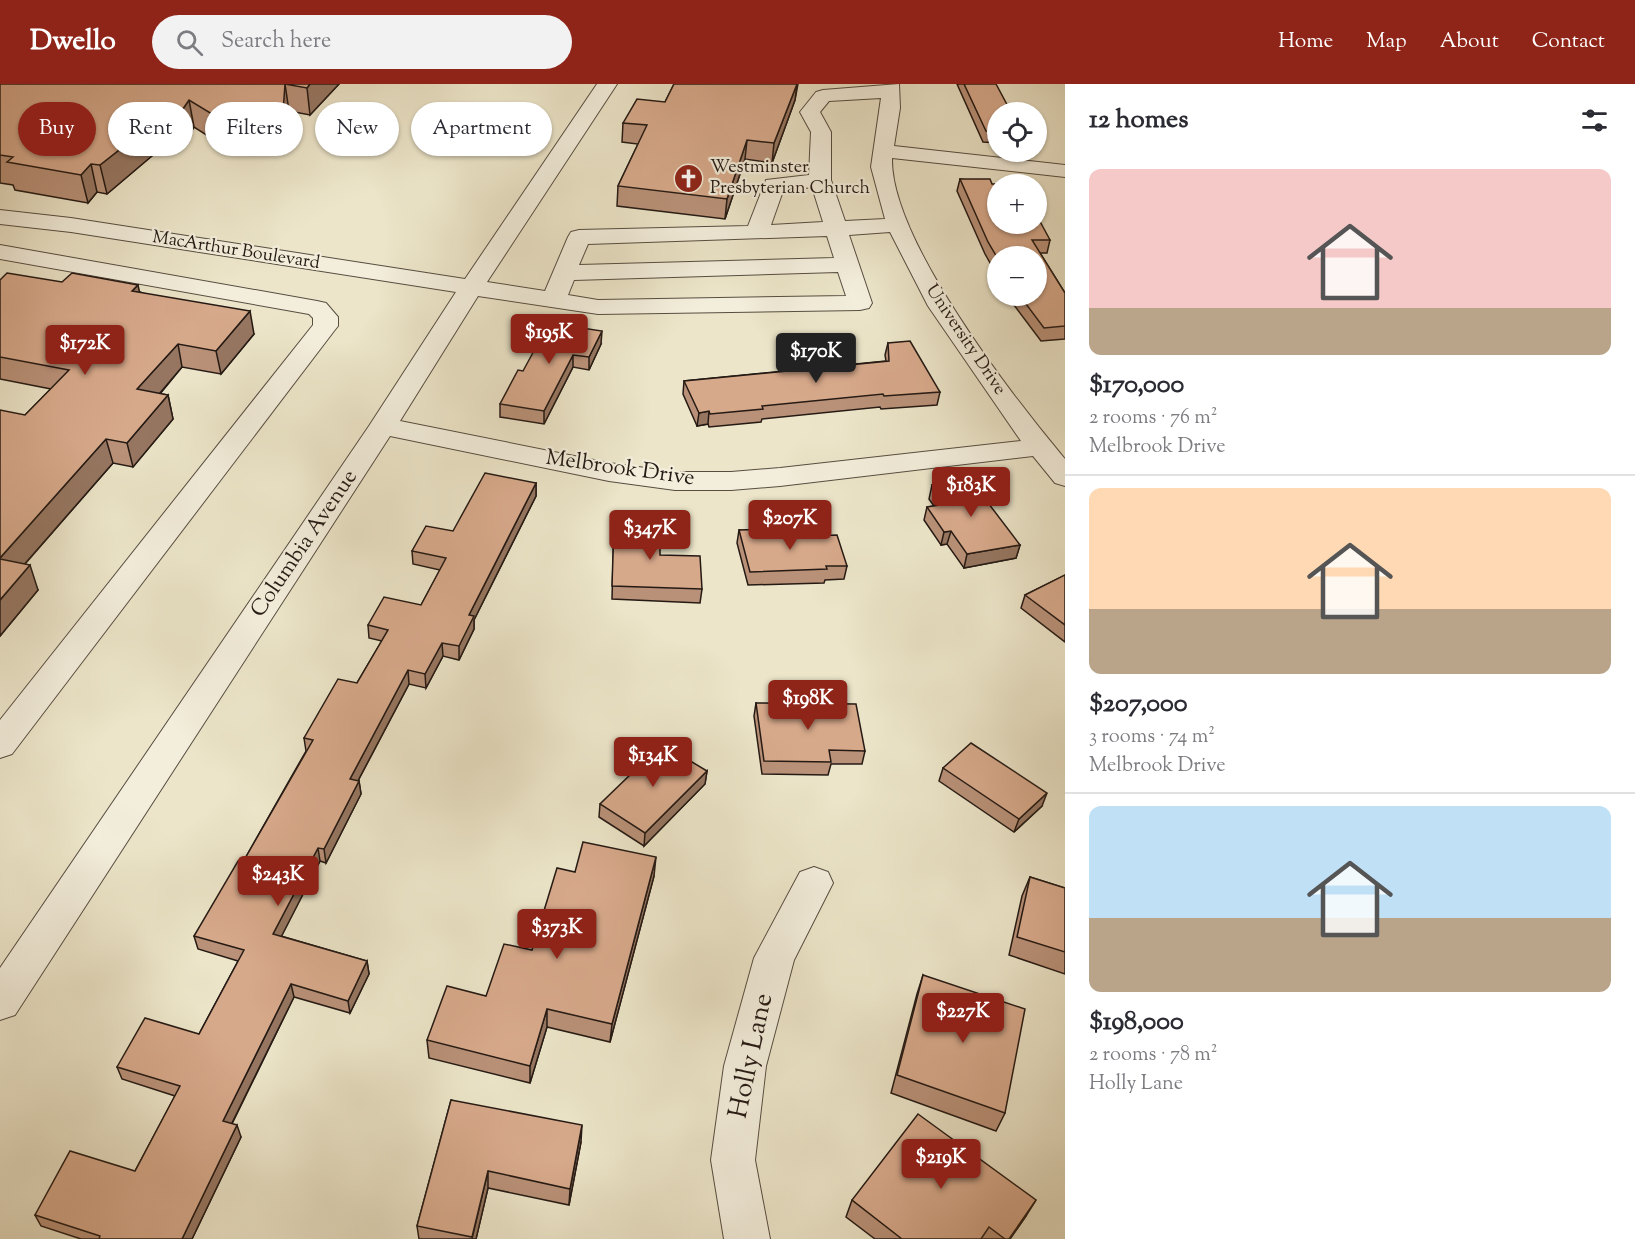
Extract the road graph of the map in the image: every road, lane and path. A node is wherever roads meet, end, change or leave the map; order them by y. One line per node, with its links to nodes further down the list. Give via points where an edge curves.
1 (606, 84): 13 (street, Columbia Avenue)
2 (890, 88): 3 (street, University Drive, via 889,124); 5 (street, via 823,96 810,112 821,132)
3 (882, 151): 4 (street); 7 (street, University Drive, via 882,177)
4 (1065, 171)
5 (820, 180): 8 (street); 9 (street, via 774,185)
6 (0, 217): 13 (street, MacArthur Boulevard)
7 (898, 225): 8 (street); 16 (street, University Drive, via 944,314)
8 (835, 229): 9 (street); 11 (street)
9 (757, 233): 12 (street, via 579,237)
10 (0, 252): 18 (street, via 317,308 327,317 325,326)
11 (848, 265): 12 (street); 14 (street, MacArthur Boulevard, via 860,303 598,308)
12 (564, 273): 14 (street)
13 (471, 288): 14 (street, MacArthur Boulevard); 15 (street, Columbia Avenue)
14 (554, 299)
15 (383, 426): 16 (street, Melbrook Drive, via 675,482 780,477); 21 (street, Columbia Avenue)
16 (1038, 447): 17 (street, University Drive)
17 (1065, 477)
18 (11, 714): 19 (street)
19 (0, 745)
20 (814, 883): 22 (street, Holly Lane, via 774,958 745,1066 733,1160)
21 (0, 1002)
22 (747, 1239)

